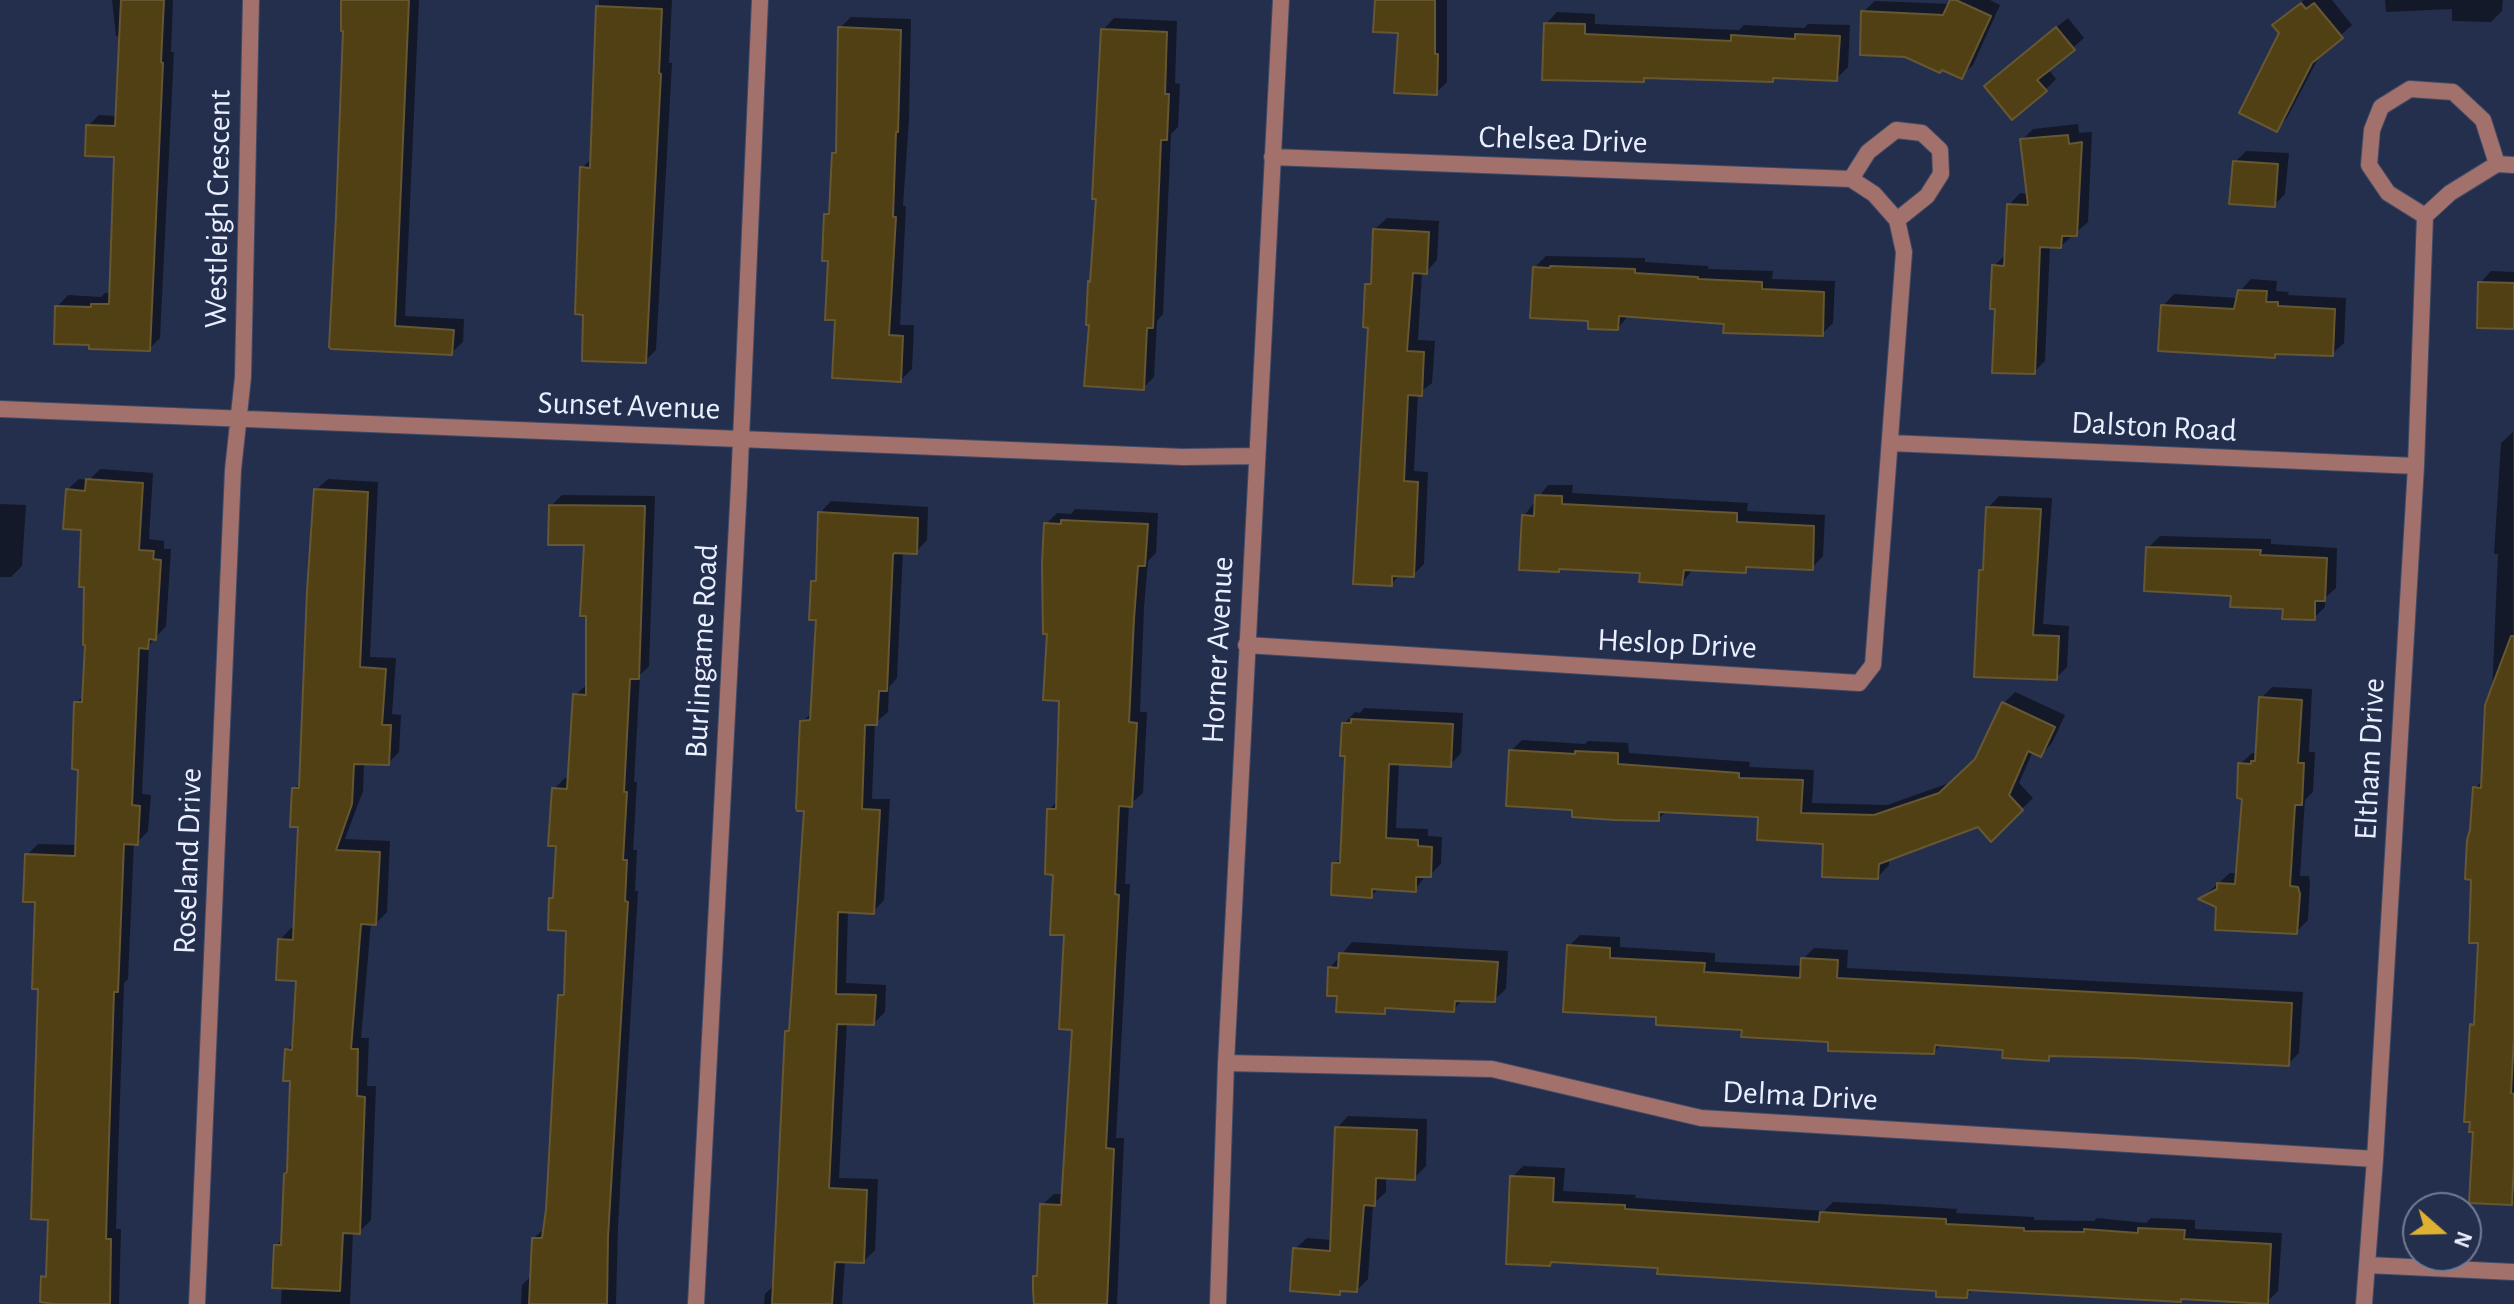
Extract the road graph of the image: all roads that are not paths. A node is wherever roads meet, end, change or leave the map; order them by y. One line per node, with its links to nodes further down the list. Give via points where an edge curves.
1 (251, 0): 10 (street, Westleigh Crescent)
2 (760, 0): 11 (street, Burlingame Road)
3 (1281, 0): 4 (street, Horner Avenue)
4 (1272, 157): 6 (street, Chelsea Drive); 13 (street, Horner Avenue)
5 (2506, 165): 7 (street, via 2450,193); 7 (street, via 2483,120 2453,92 2410,89 2381,107 2372,130 2369,165 2388,193)
6 (1851, 179): 8 (street, via 1874,194); 8 (street, via 1868,152 1896,130 1922,133 1940,150 1941,174 1927,196)
7 (2425, 216): 14 (street, Eltham Drive)
8 (1897, 220): 12 (street, via 1904,252)
9 (0, 409): 10 (street, Sunset Avenue)
10 (239, 420): 11 (street, Sunset Avenue); 20 (street, Roseland Drive)
11 (740, 437): 13 (street, Sunset Avenue); 21 (street, Burlingame Road)
12 (1890, 443): 14 (street, Dalston Road); 15 (street, Heslop Drive, via 1873,665 1859,683)
13 (1256, 456): 15 (street, Horner Avenue)
14 (2416, 466): 17 (street, Eltham Drive)
15 (1246, 645): 16 (street, Horner Avenue)
16 (1226, 1063): 17 (street, Delma Drive, via 1492,1069 1701,1118); 22 (street, Horner Avenue)
17 (2375, 1159): 18 (street, Eltham Drive)
18 (2367, 1265): 19 (street); 23 (street, Eltham Drive)
19 (2514, 1272)
20 (197, 1304)
21 (696, 1304)
22 (1218, 1304)
23 (2364, 1304)

